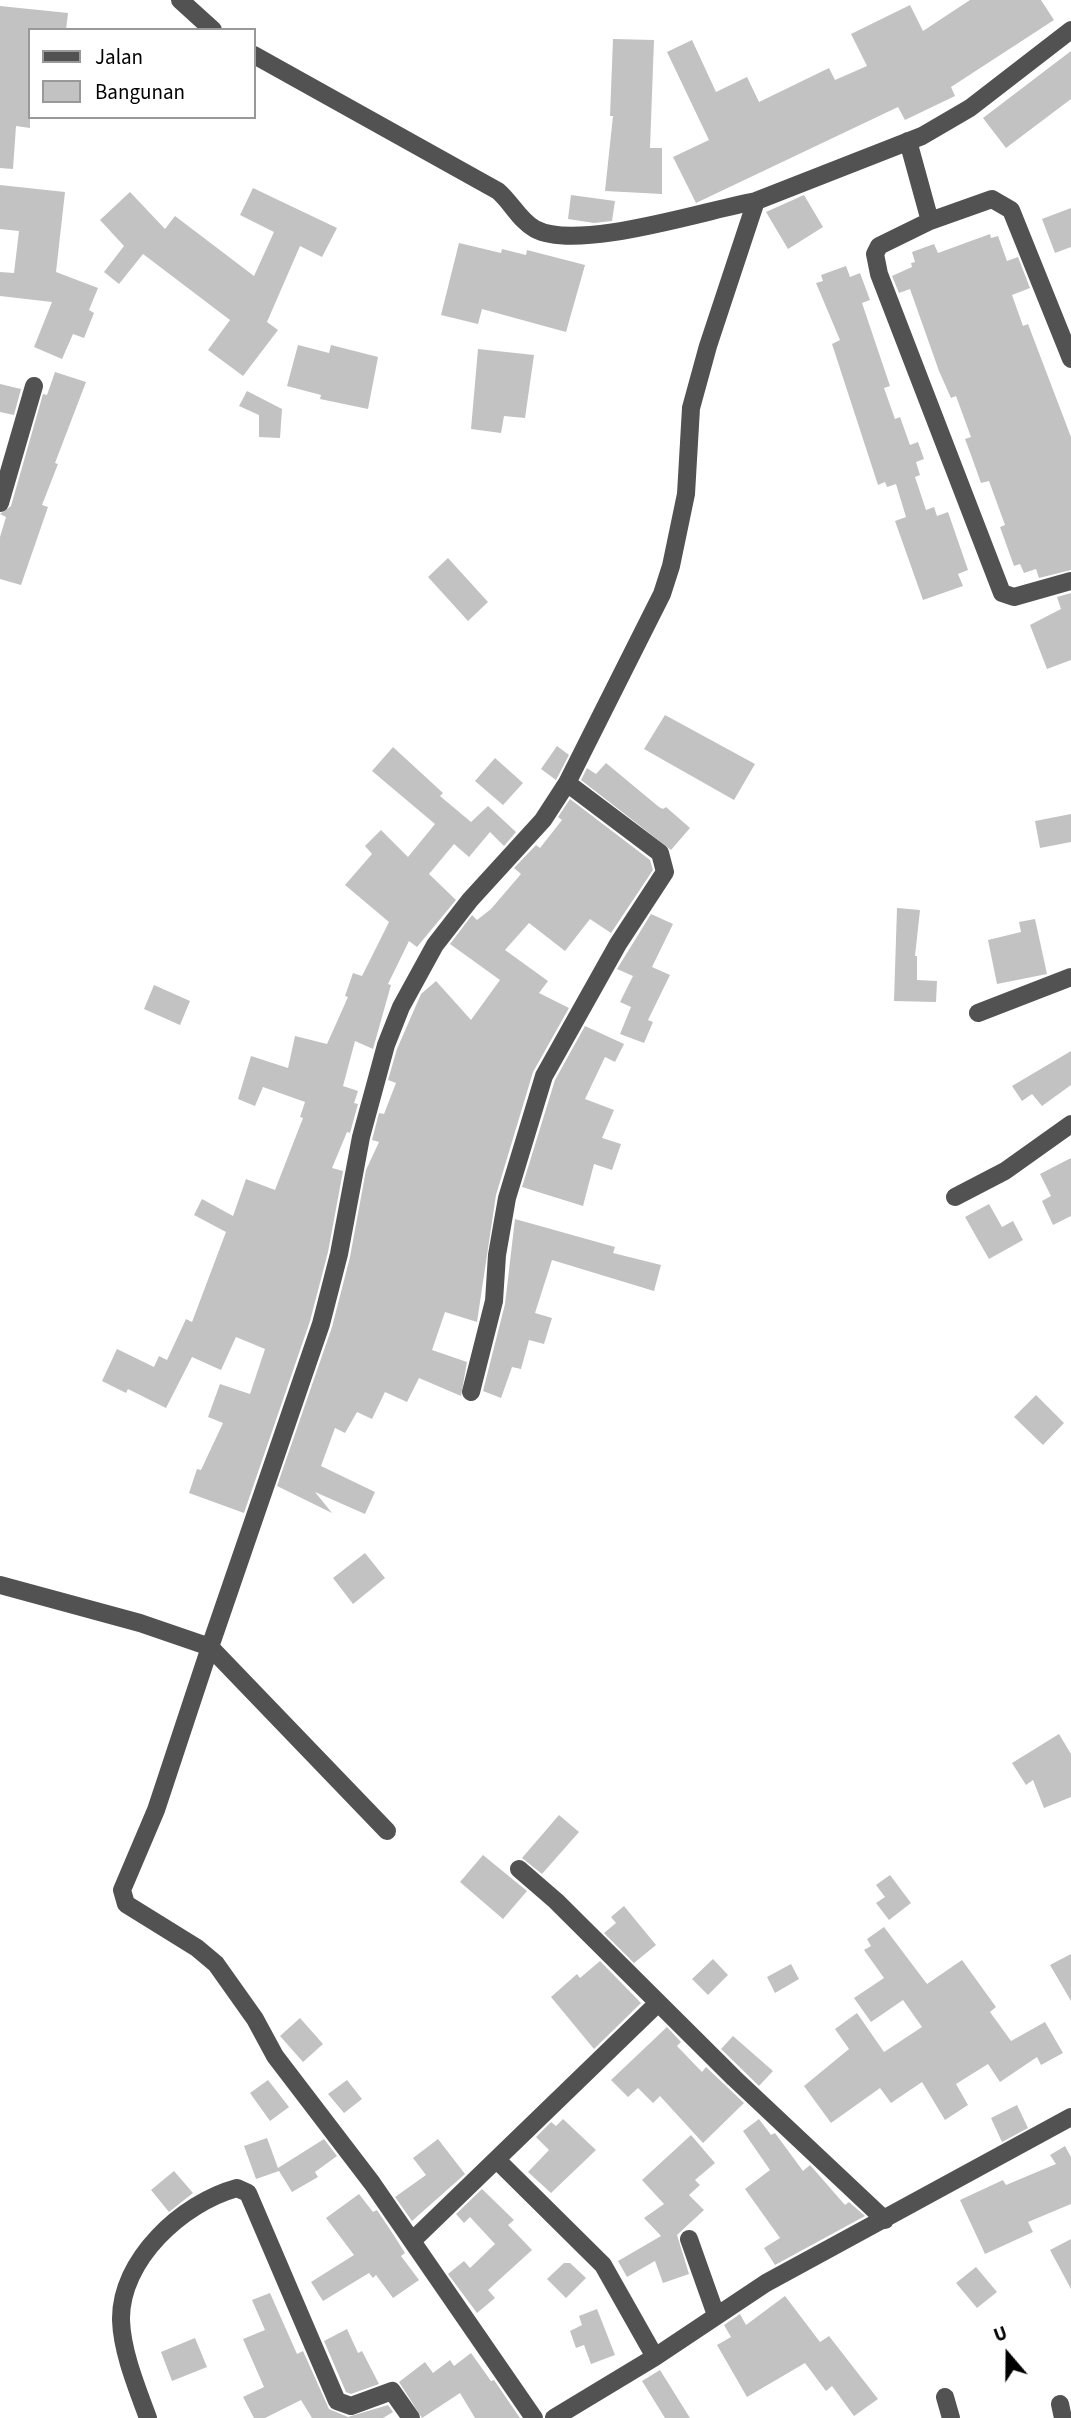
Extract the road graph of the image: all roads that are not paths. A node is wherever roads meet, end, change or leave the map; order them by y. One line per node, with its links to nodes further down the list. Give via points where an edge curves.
1 (180, 0): 2 (street)
2 (211, 28)
3 (1071, 30): 5 (street, via 970,108)
4 (256, 56): 6 (street, via 498,191 524,222 545,233 560,237 593,234)
5 (908, 141): 6 (street); 7 (street)
6 (756, 201): 13 (street, via 691,408 686,494 671,566 643,635)
7 (930, 221): 8 (street, via 992,199 1011,210); 12 (street, via 879,246 876,262 1002,593 1009,597)
8 (1071, 359)
9 (34, 386): 10 (street)
10 (3, 481): 11 (street)
11 (0, 503)
12 (1071, 581)
13 (567, 783): 18 (street, via 660,853 665,872 618,944 544,1076 507,1198 494,1301); 20 (street, via 543,820 435,945 401,1007 361,1137 321,1324)
14 (1071, 978): 15 (street)
15 (978, 1013)
16 (1071, 1124): 17 (street, via 1005,1171)
17 (955, 1197)
18 (471, 1392)
19 (0, 1585): 20 (street)
20 (210, 1647): 21 (street); 28 (street, via 156,1810 122,1890 126,1904 216,1964 275,2056)
21 (387, 1831)
22 (520, 1869): 23 (street)
23 (658, 2003): 25 (street); 26 (street)
24 (1071, 2117): 26 (street)
25 (498, 2160): 28 (street); 30 (street, via 603,2265)
26 (885, 2220): 29 (street)
27 (689, 2239): 29 (street)
28 (412, 2241): 34 (street)
29 (716, 2315): 30 (street)
30 (655, 2357): 35 (street)
31 (946, 2397): 36 (street)
32 (148, 2418): 33 (street, via 121,2323 122,2295 159,2235 192,2210 237,2188 248,2193 337,2401 351,2406 391,2391)
33 (411, 2418)
34 (534, 2418)
35 (554, 2418)
36 (951, 2418)

